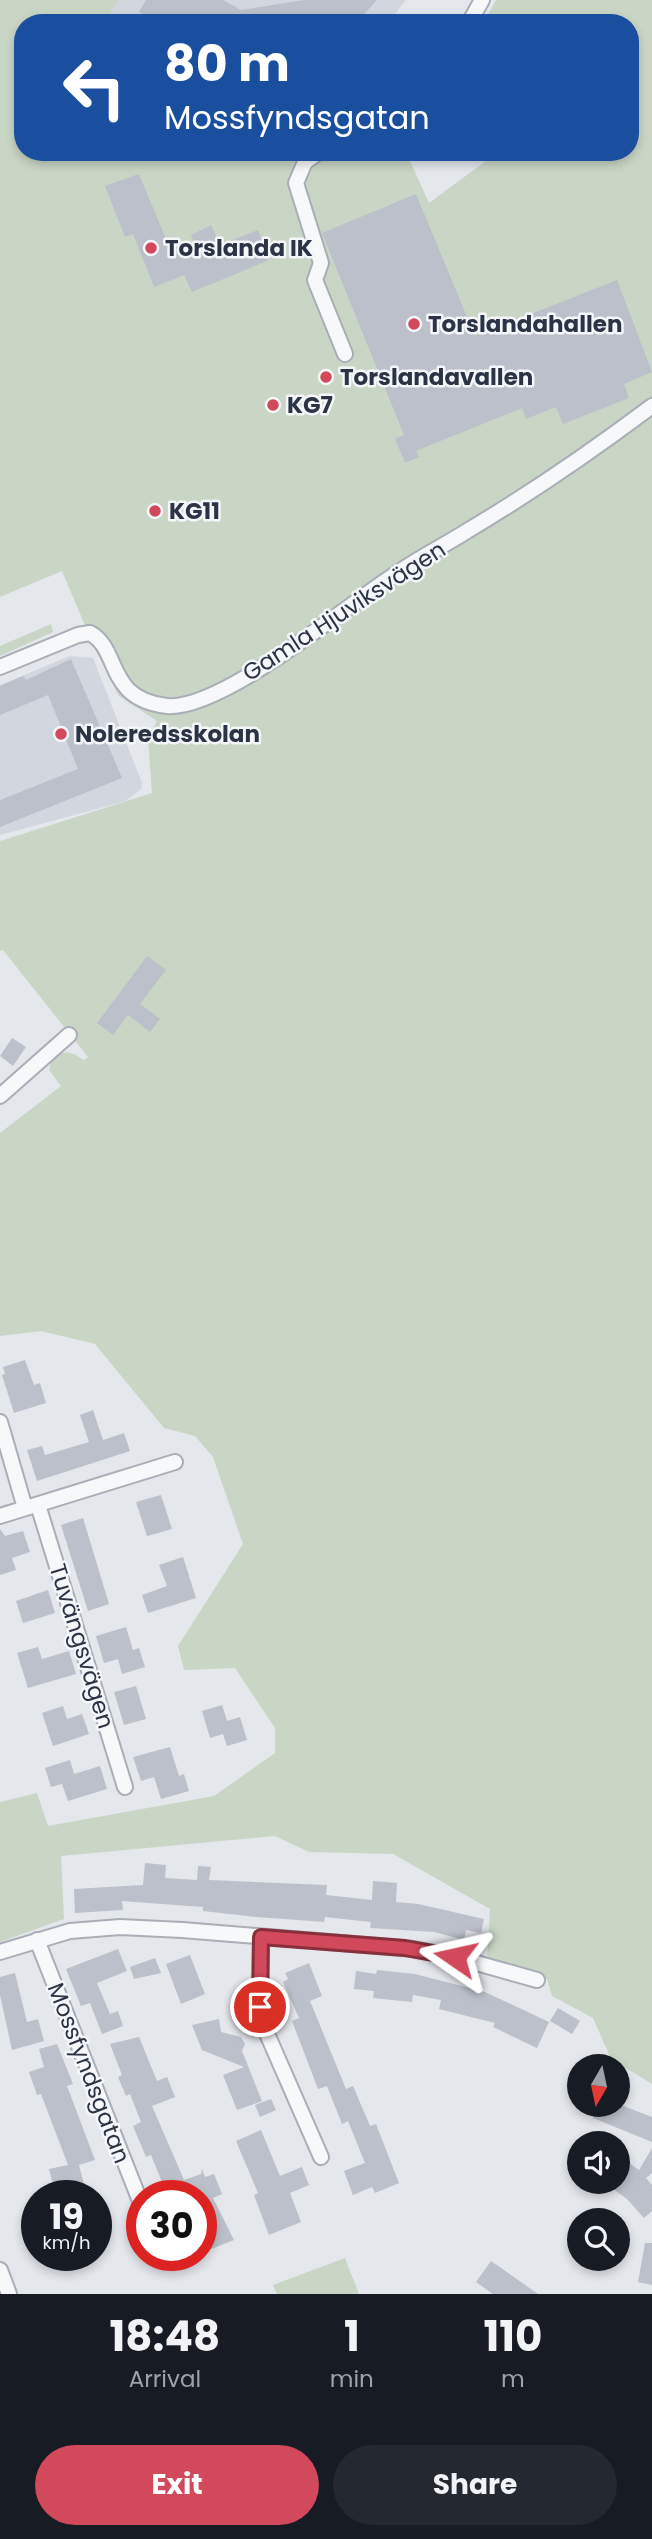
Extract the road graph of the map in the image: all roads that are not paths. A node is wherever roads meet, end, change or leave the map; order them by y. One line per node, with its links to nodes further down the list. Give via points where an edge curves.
1 (306, 161): 2 (street, via 296,183 321,262 315,280)
2 (345, 354)
3 (652, 406): 4 (street, Gamla Hjuviksvägen, via 584,457 397,573 294,648 195,702 169,706 140,698 119,680 100,642 90,633)
4 (0, 667)
5 (69, 1035): 6 (street)
6 (0, 1096)
7 (0, 1422): 9 (street, Tuvängsvägen)
8 (175, 1462): 9 (street)
9 (32, 1506): 10 (street); 11 (street, Tuvängsvägen)
10 (0, 1516)
11 (125, 1787)
12 (261, 1937): 13 (street, via 120,1927 70,1931); 15 (street, via 414,1949); 16 (street, via 260,2007 268,2036)
13 (37, 1940): 14 (street); 17 (street, Mossfyndsgatan)
14 (0, 1952)
15 (537, 1980)
16 (321, 2157)
17 (132, 2180)
18 (0, 2270): 19 (street)
19 (9, 2294)

